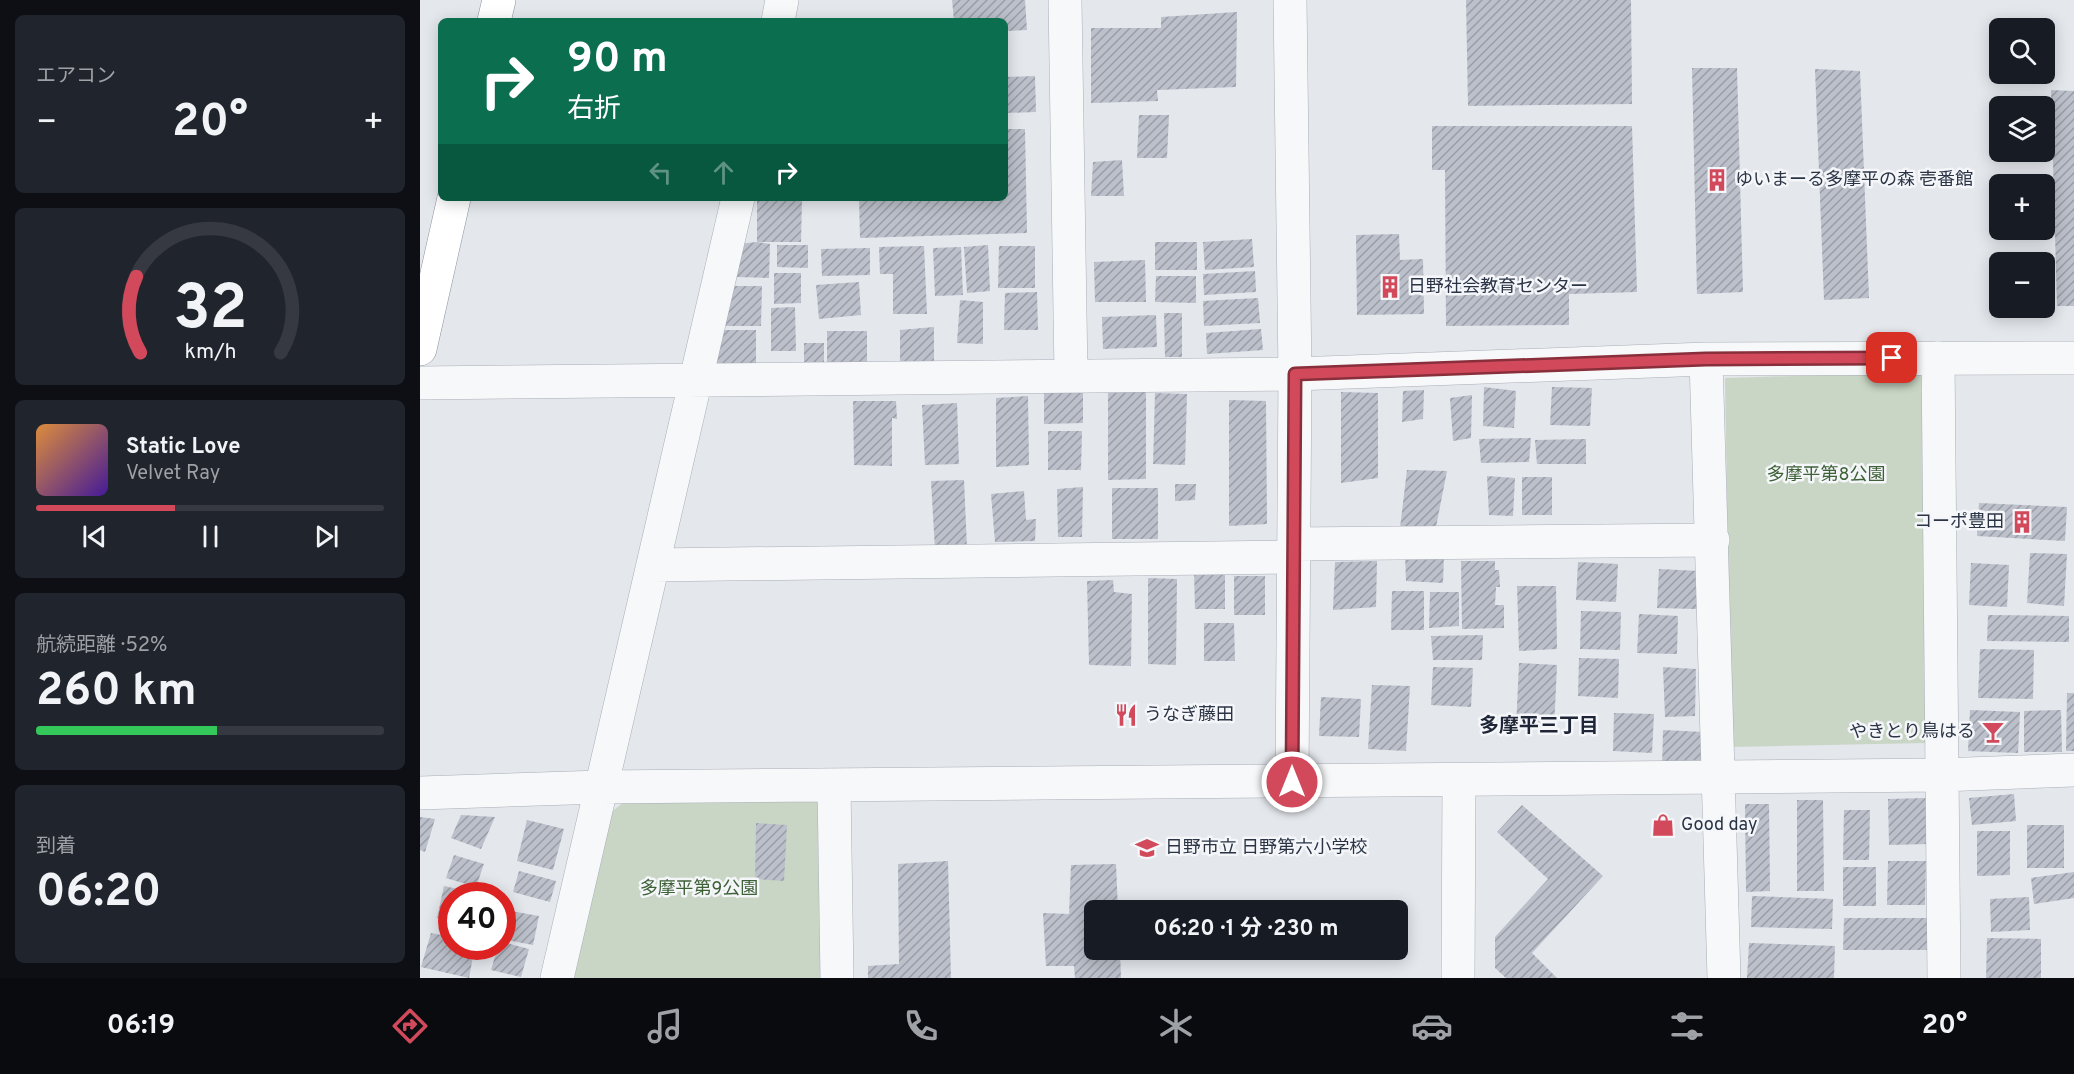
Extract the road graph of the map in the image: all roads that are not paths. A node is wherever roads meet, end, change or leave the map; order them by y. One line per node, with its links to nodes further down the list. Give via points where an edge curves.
1 (499, 0): 5 (highway)
2 (782, 0): 6 (street)
3 (1065, 0): 14 (street)
4 (1290, 0): 13 (street)
5 (495, 18)
6 (779, 18)
7 (453, 201): 9 (highway)
8 (737, 201): 15 (street)
9 (420, 349)
10 (1938, 358): 11 (street); 12 (street); 21 (street)
11 (2074, 358)
12 (1706, 359): 13 (street); 17 (street)
13 (1295, 374): 14 (street); 18 (street)
14 (1071, 375): 15 (street)
15 (697, 381): 16 (street); 19 (street)
16 (420, 383)
17 (1713, 540): 18 (street); 22 (street)
18 (1294, 550): 19 (street); 24 (street)
19 (653, 565): 26 (street)
20 (2074, 770): 21 (street)
21 (1941, 776): 22 (street); 32 (street)
22 (1718, 777): 23 (street); 31 (street)
23 (1459, 780): 24 (street); 30 (street)
24 (1292, 782): 25 (street)
25 (834, 786): 26 (street); 29 (street)
26 (601, 787): 27 (street); 28 (street)
27 (420, 793)
28 (557, 978)
29 (837, 978)
30 (1458, 978)
31 (1724, 978)
32 (1944, 978)

